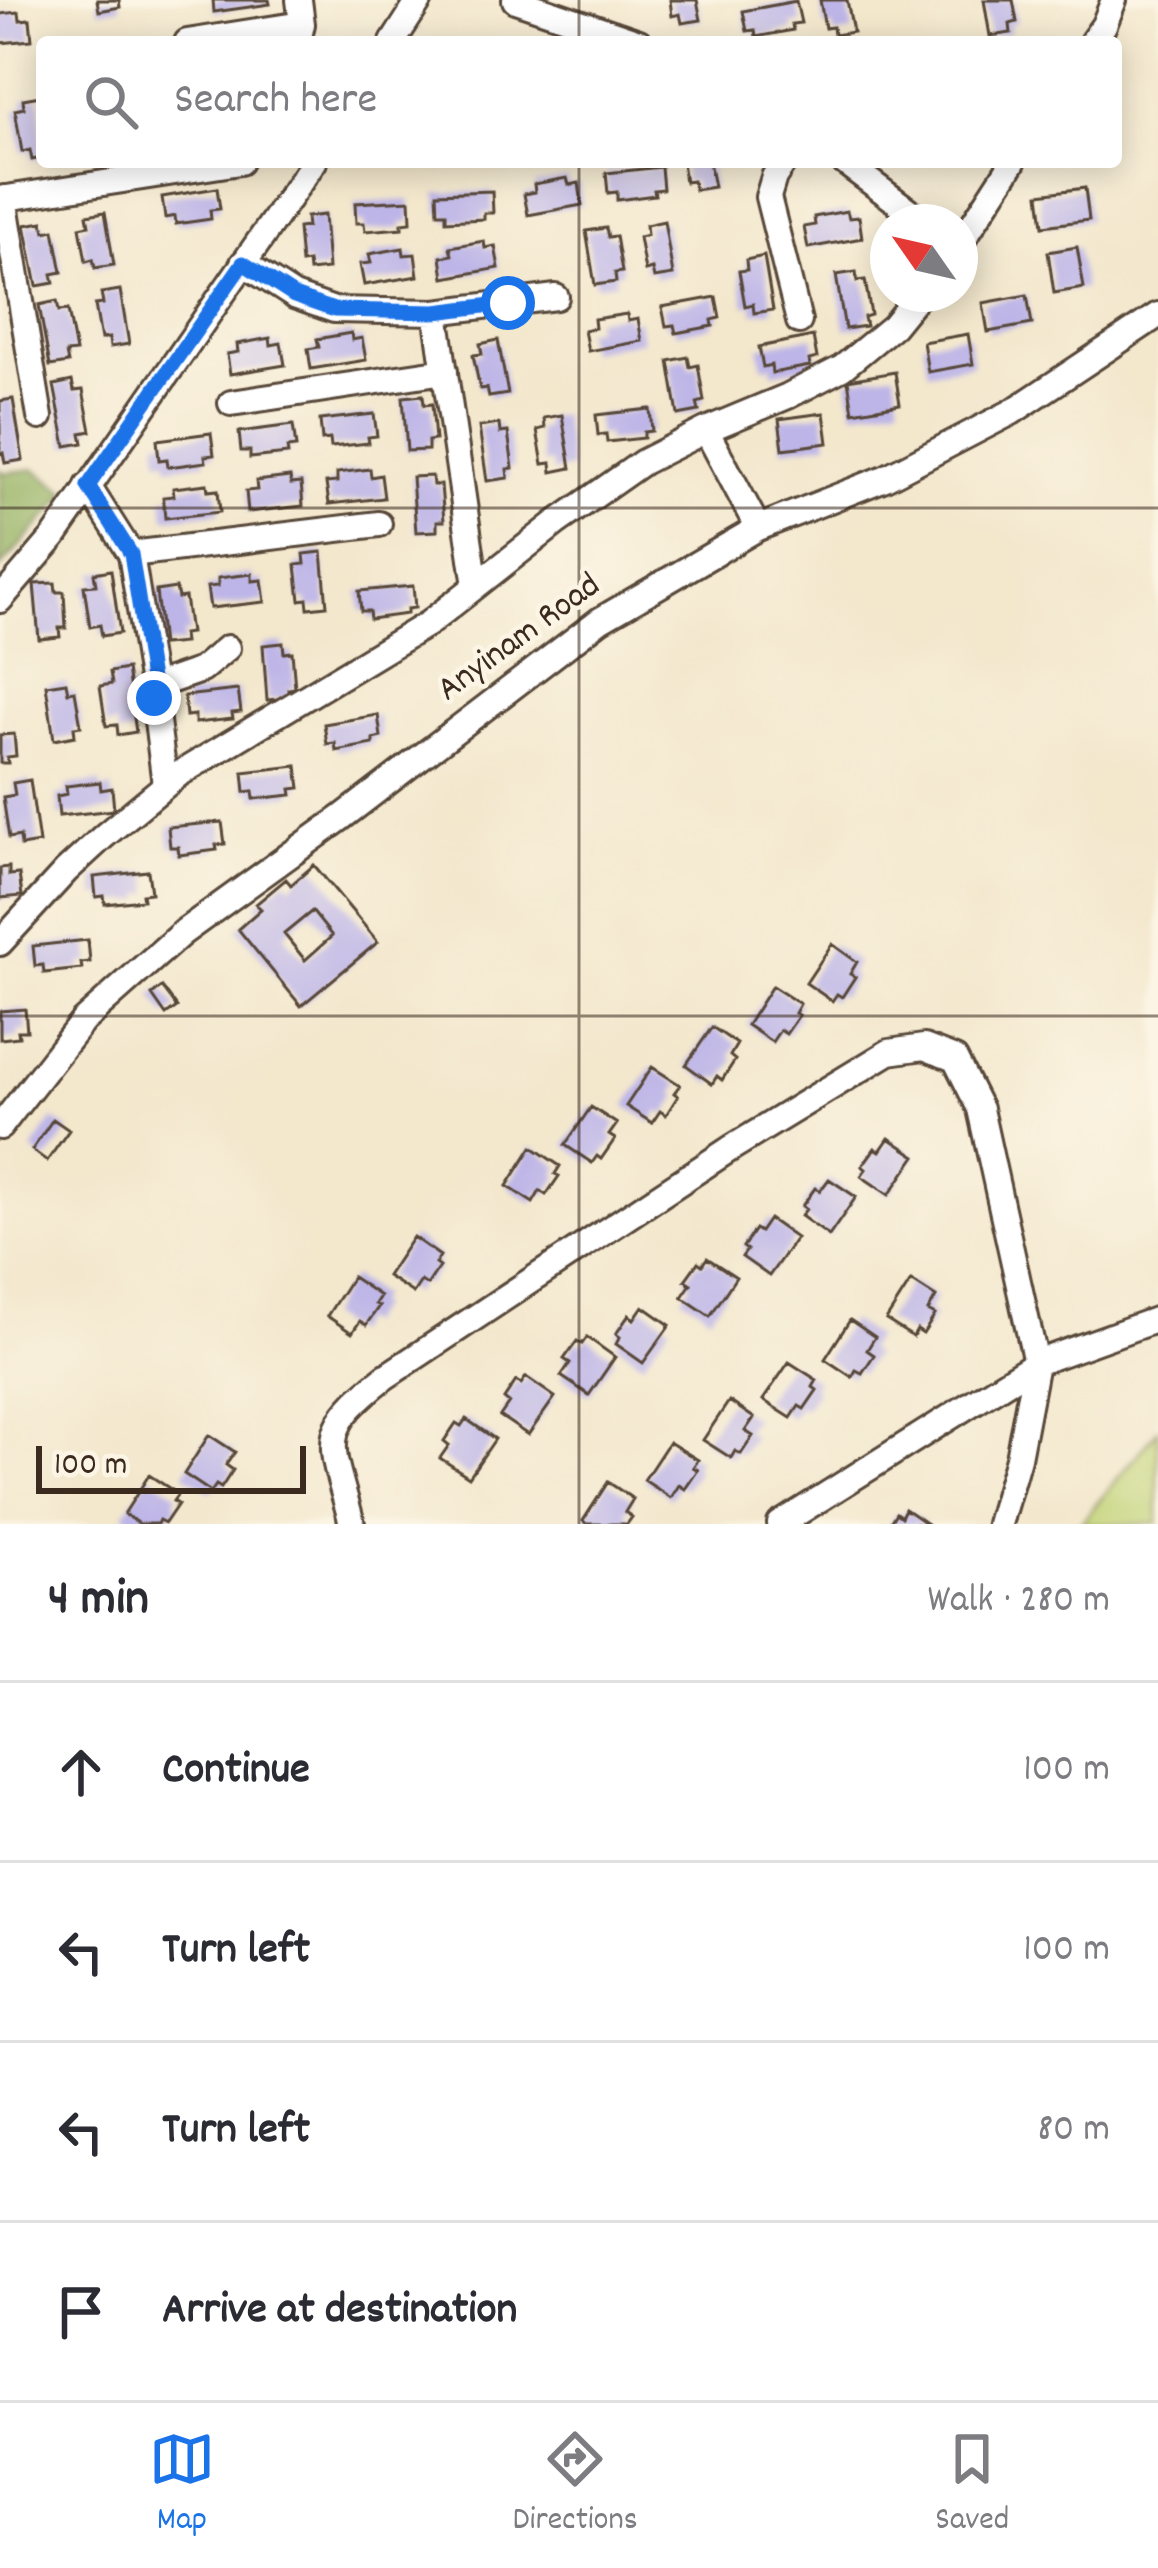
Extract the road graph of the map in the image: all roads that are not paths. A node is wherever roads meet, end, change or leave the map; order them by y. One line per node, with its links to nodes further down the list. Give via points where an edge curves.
1 (420, 0): 6 (street)
2 (514, 0): 7 (street)
3 (1114, 0): 8 (street)
4 (300, 22): 5 (street)
5 (221, 36)
6 (397, 36)
7 (621, 36)
8 (1095, 36)
9 (200, 168): 14 (street)
10 (310, 168): 17 (street)
11 (780, 168): 22 (street, via 768,197)
12 (852, 168): 15 (street)
13 (1009, 168): 16 (street)
14 (2, 198): 25 (street)
15 (901, 204)
16 (978, 216)
17 (243, 263): 19 (street, via 334,310); 27 (street)
18 (556, 297): 19 (street)
19 (436, 312): 23 (street)
20 (905, 312): 26 (street, via 842,368)
21 (1158, 315): 29 (street, Anyinam Road, via 1012,412 885,478)
22 (799, 321)
23 (445, 370): 24 (street); 31 (street)
24 (231, 403)
25 (40, 417)
26 (706, 430): 29 (street); 31 (street, via 643,462)
27 (88, 486): 30 (street); 32 (street)
28 (379, 524): 30 (street)
29 (758, 528): 37 (street, Anyinam Road, via 600,620 182,932 83,1021)
30 (131, 554): 34 (street)
31 (476, 586): 35 (street)
32 (0, 600)
33 (227, 648): 34 (street, via 202,670)
34 (152, 687): 35 (street)
35 (166, 785): 36 (street, via 66,871)
36 (0, 943)
37 (0, 1127)
38 (1158, 1319): 39 (street)
39 (1036, 1363): 40 (street, via 980,1108 955,1059 924,1047 889,1052 352,1403 332,1445); 41 (street); 42 (street)
40 (352, 1524)
41 (780, 1524)
42 (998, 1524)

